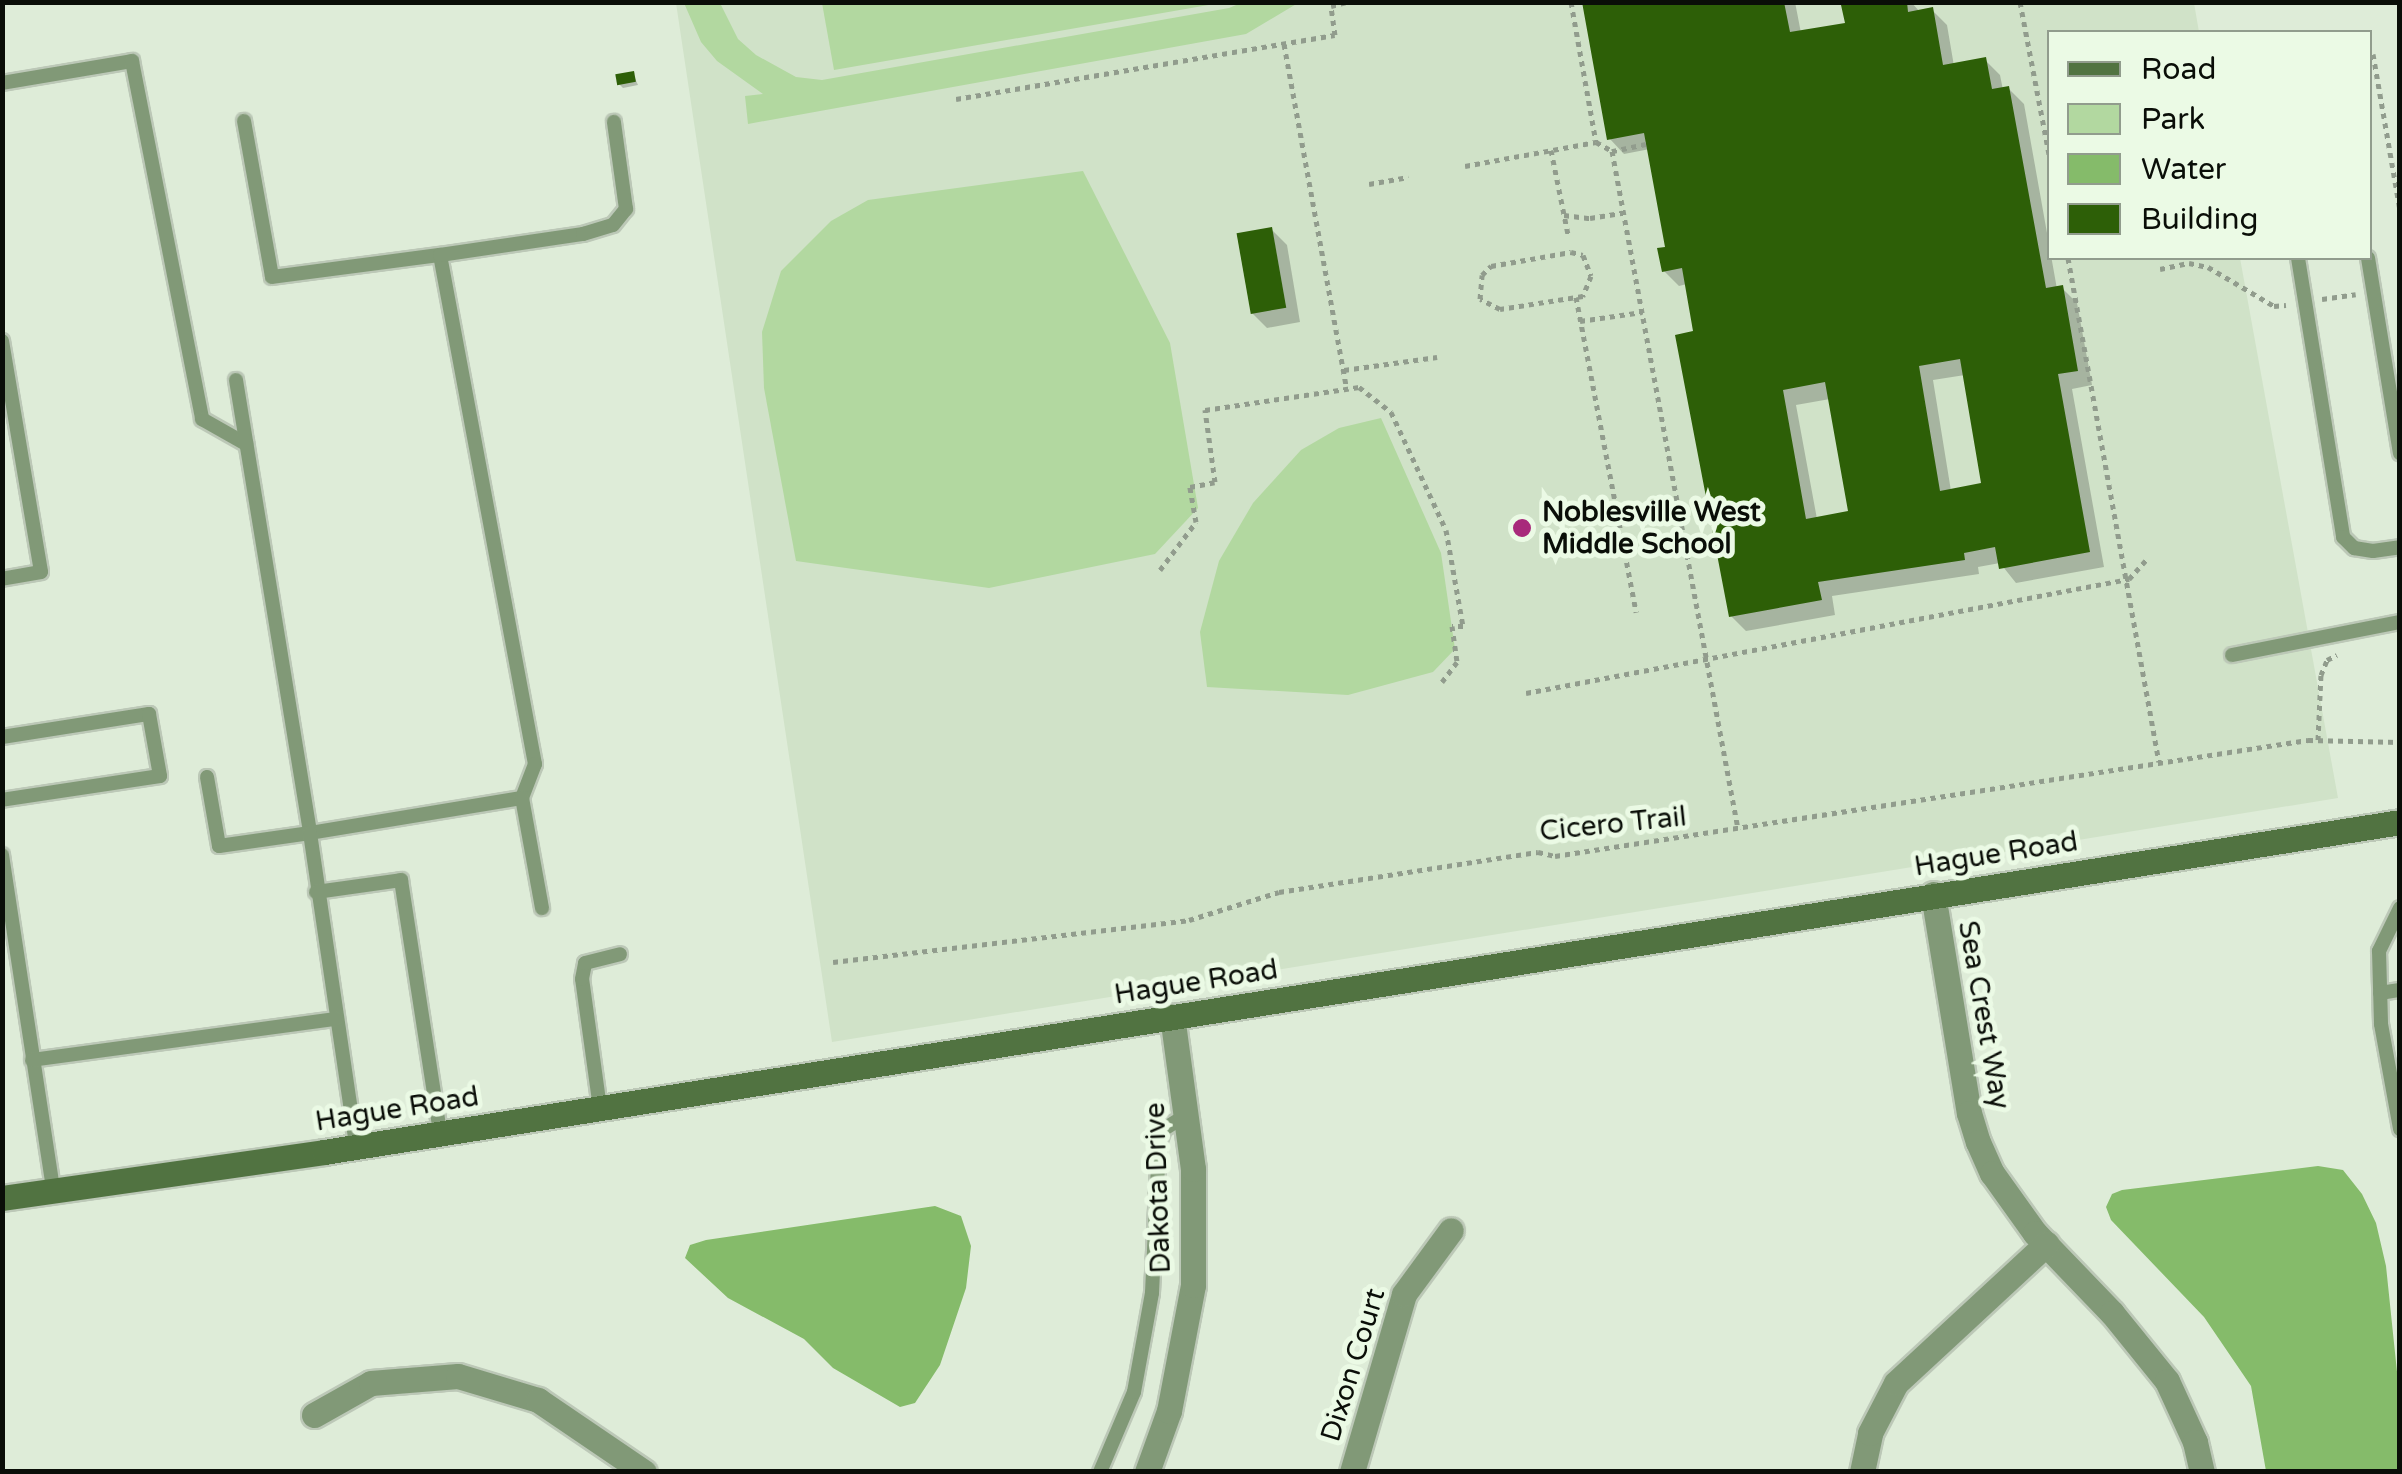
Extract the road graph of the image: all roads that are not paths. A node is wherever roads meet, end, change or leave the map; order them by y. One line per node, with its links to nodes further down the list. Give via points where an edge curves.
1 (2, 83): 9 (lane, via 132,61 202,418)
2 (244, 121): 4 (lane, via 272,276)
3 (614, 122): 4 (lane, via 626,209 612,225)
4 (440, 255): 17 (lane, via 535,764)
5 (2298, 260): 11 (lane, via 2343,537 2354,548)
6 (2368, 260): 10 (lane)
7 (2, 341): 12 (lane, via 42,572)
8 (236, 380): 9 (lane)
9 (246, 444): 20 (lane)
10 (2400, 453)
11 (2400, 547)
12 (2, 579)
13 (2400, 622): 14 (lane)
14 (2232, 655)
15 (2, 736): 18 (lane, via 149,714 160,776)
16 (208, 777): 20 (lane, via 219,846)
17 (522, 798): 20 (lane); 24 (lane)
18 (2, 800)
19 (2400, 822): 23 (main road, Hague Road)
20 (310, 833): 22 (lane)
21 (2, 855): 26 (lane)
22 (316, 892): 31 (lane); 36 (lane, via 401,880)
23 (1933, 894): 30 (main road, Hague Road); 41 (street, Sea Crest Way, via 1978,1142 2001,1186)
24 (542, 908)
25 (2400, 908): 29 (lane, via 2378,951)
26 (9, 946): 32 (lane)
27 (620, 954): 33 (lane, via 585,963 582,979)
28 (2400, 990): 29 (lane)
29 (2380, 993): 35 (lane)
30 (1172, 1016): 33 (main road, Hague Road); 34 (street, Dakota Drive)
31 (336, 1019): 32 (lane); 37 (lane)
32 (32, 1060): 38 (lane)
33 (600, 1108): 36 (main road, Hague Road)
34 (1188, 1114): 44 (lane, via 1164,1129 1159,1144 1152,1293 1134,1392); 45 (street, Dakota Drive, via 1196,1222 1192,1285 1169,1411)
35 (2400, 1129)
36 (440, 1133): 37 (main road, Hague Road)
37 (356, 1146): 38 (main road, Hague Road)
38 (53, 1190): 39 (main road, Hague Road)
39 (2, 1198)
40 (1451, 1230): 46 (street, Dixon Court, via 1404,1294)
41 (2046, 1244): 47 (street, via 1896,1383 1870,1433); 48 (street, Sea Crest Way, via 2158,1368 2180,1405)
42 (314, 1415): 43 (street, via 371,1383 458,1376 538,1400)
43 (644, 1472)
44 (1100, 1472)
45 (1147, 1472)
46 (1352, 1472)
47 (1862, 1472)
48 (2202, 1472)

